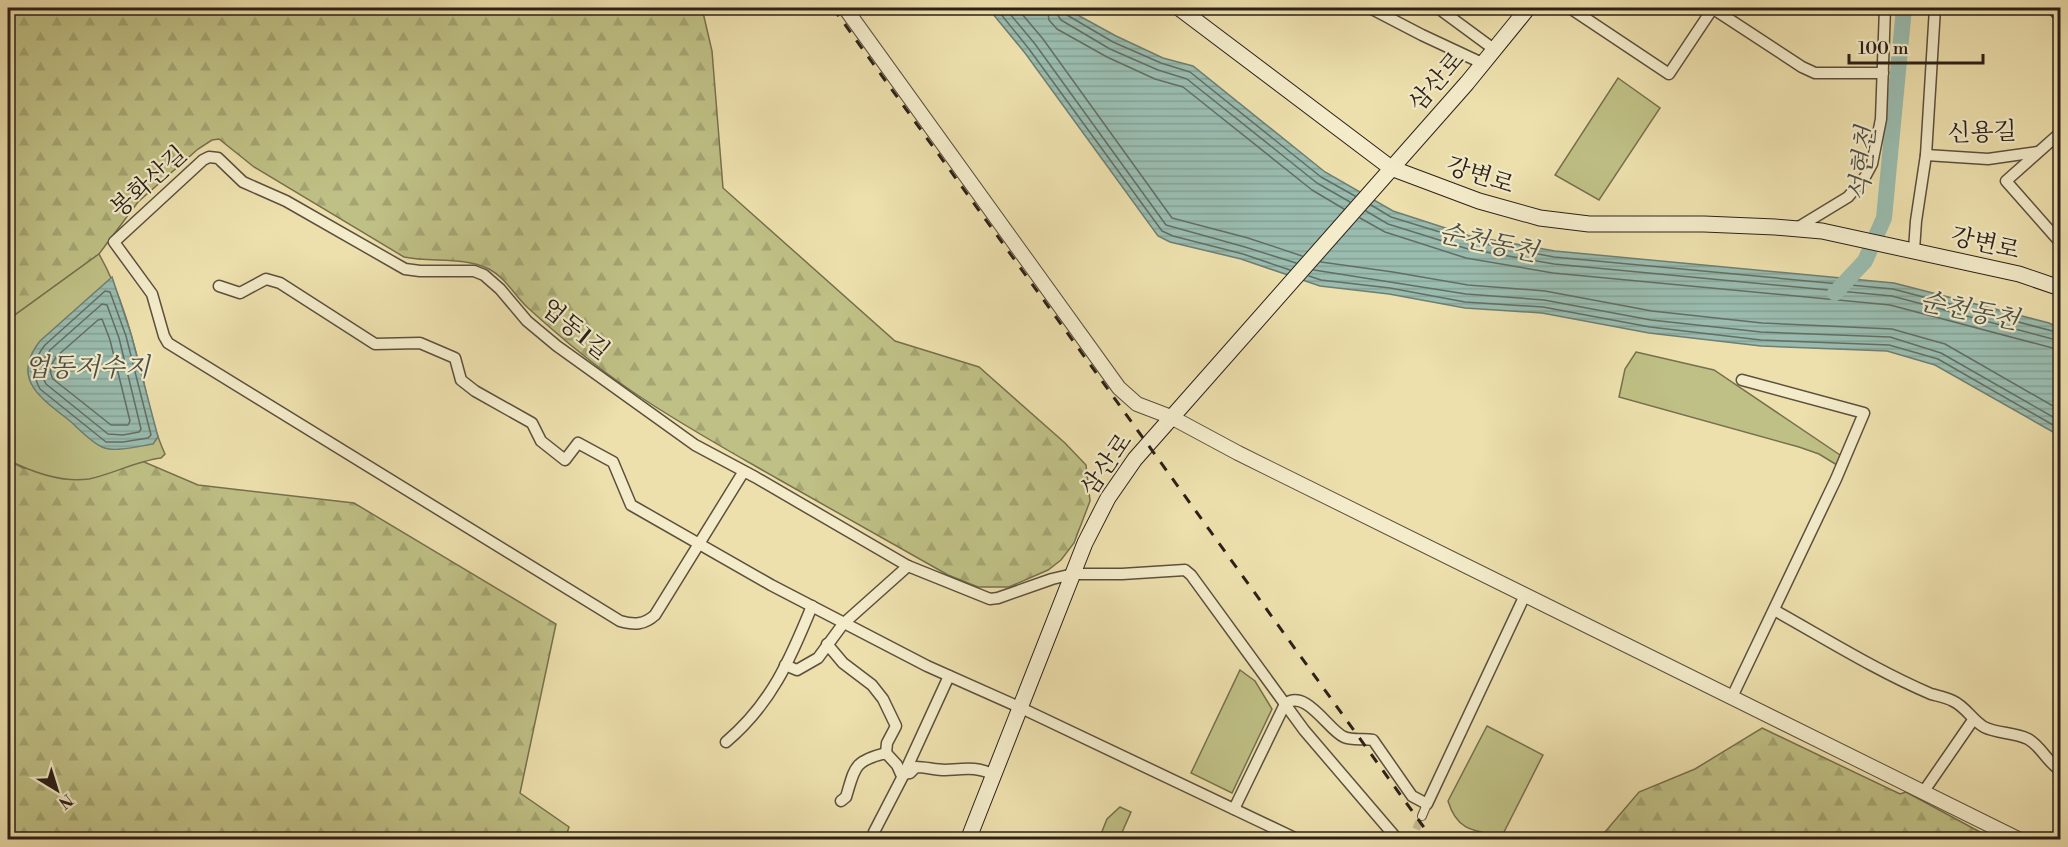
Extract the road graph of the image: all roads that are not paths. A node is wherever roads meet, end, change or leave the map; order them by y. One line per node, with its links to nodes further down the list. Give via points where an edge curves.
1 (845, 8): 26 (street, via 1119,388 1137,404)
2 (1179, 8): 19 (main road, 강변로)
3 (1370, 8): 13 (street)
4 (1438, 8): 12 (street)
5 (1528, 8): 12 (main road, 삼산로)
6 (1570, 8): 7 (street, via 1669,74)
7 (1713, 8): 14 (street, via 1815,73)
8 (1885, 8): 14 (street)
9 (1935, 8): 17 (street)
10 (2052, 8): 11 (street)
11 (2061, 17)
12 (1495, 50): 13 (main road, 삼산로)
13 (1484, 64): 19 (main road, 삼산로)
14 (1883, 73): 20 (street, via 1881,119 1872,165 1848,197)
15 (2061, 133): 16 (street)
16 (2038, 152): 17 (street, 신용길, via 1988,159); 21 (street, via 2006,181)
17 (1926, 155): 22 (street, via 1916,221)
18 (213, 157): 27 (street, 업동1길, via 243,182 286,201 405,269 474,271 484,275 557,346 695,445); 28 (street, 봉화산길, via 203,160 114,242 152,294 168,343 620,621 648,622)
19 (1391, 168): 20 (main road, 강변로, via 1479,201 1540,218 1589,224); 26 (main road, 삼산로)
20 (1797, 228): 22 (main road, 강변로)
21 (2061, 239)
22 (1906, 248): 24 (main road, 강변로, via 2019,274)
23 (219, 286): 28 (street, via 240,294 266,279 280,283 375,344 420,343 455,358 461,380 532,423 541,441 557,454 565,460 578,443 613,462 631,505)
24 (2061, 288)
25 (1742, 380): 33 (street, via 1864,413)
26 (1171, 417): 30 (main road, 삼산로, via 1108,498); 31 (street)
27 (744, 471): 28 (street); 29 (street, 업동1길)
28 (700, 544): 32 (street)
29 (908, 566): 30 (street, 업동1길, via 990,599); 34 (street)
30 (1073, 574): 39 (street, 업동1길, via 1185,570); 40 (main road, 삼산로)
31 (1525, 595): 38 (street); 49 (street)
32 (812, 606): 34 (street); 36 (street)
33 (1774, 610): 38 (street); 41 (street, via 1932,694 1952,700)
34 (843, 624): 35 (street); 37 (street)
35 (827, 644): 36 (street, via 818,658 797,670); 43 (street, via 843,663 872,685 892,714 896,726)
36 (785, 665): 42 (street, via 763,704)
37 (949, 676): 40 (street); 45 (street)
38 (1732, 697): 47 (street)
39 (1285, 704): 49 (street, via 1292,700 1309,706 1344,737 1373,740 1412,796); 50 (street); 55 (street)
40 (1019, 707): 46 (main road, 삼산로); 50 (street)
41 (1973, 720): 44 (street, via 2034,743); 47 (street)
42 (726, 742)
43 (886, 753): 45 (street); 48 (street, via 862,761)
44 (2061, 770)
45 (904, 774): 46 (street, via 916,767 968,767); 52 (street)
46 (994, 775): 53 (main road, 삼산로)
47 (1924, 791): 56 (street)
48 (841, 801)
49 (1427, 804): 51 (street)
50 (1234, 809): 54 (street)
51 (1422, 816)
52 (873, 838)
53 (968, 840)
54 (1299, 840)
55 (1398, 840)
56 (2020, 840)

